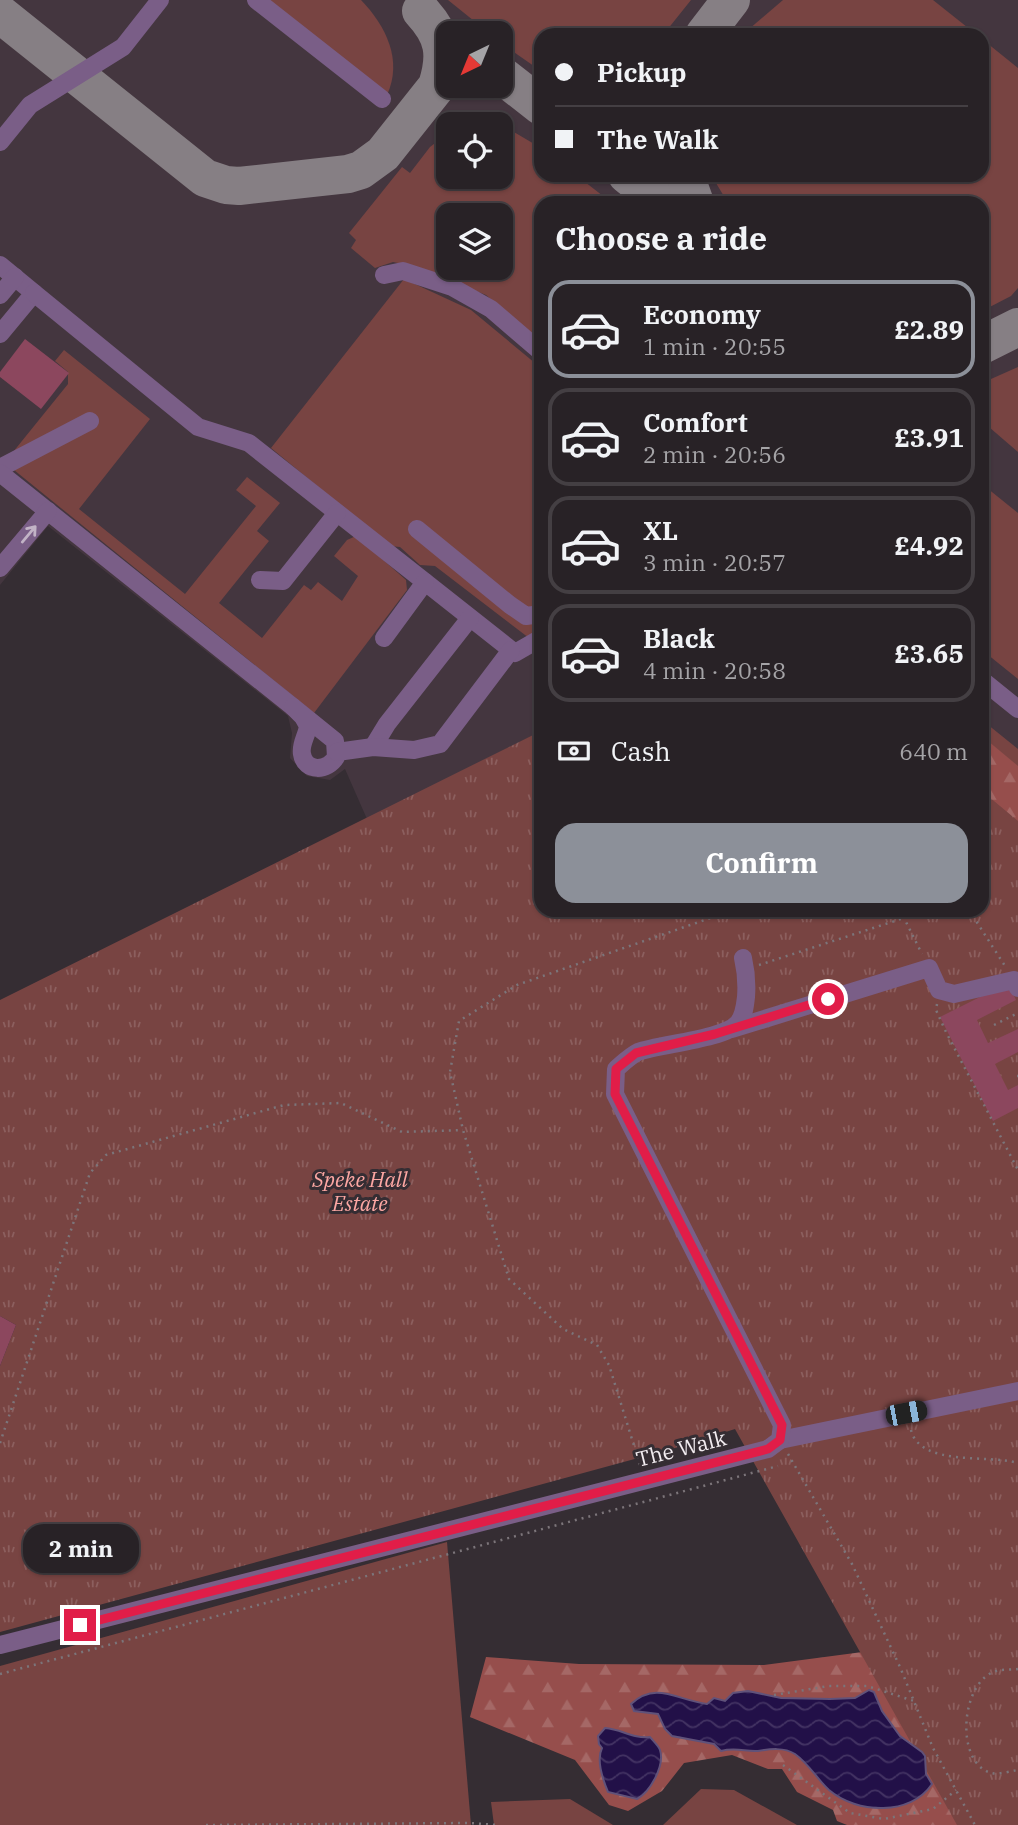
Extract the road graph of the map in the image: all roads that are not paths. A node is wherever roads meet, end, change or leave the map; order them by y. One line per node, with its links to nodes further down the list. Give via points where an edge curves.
1 (160, 0): 4 (street, via 123,47 30,105)
2 (256, 0): 3 (street)
3 (382, 99)
4 (0, 142)
5 (0, 265): 7 (street)
6 (384, 275): 11 (street, via 403,271 452,288 491,309)
7 (15, 277): 8 (street); 9 (street)
8 (34, 293): 10 (street); 15 (street, via 198,427 249,443)
9 (0, 295)
10 (0, 334)
11 (534, 346)
12 (90, 421): 13 (street)
13 (0, 470): 14 (street)
14 (48, 511): 17 (street, one-way to 14); 26 (street)
15 (337, 513): 18 (street, via 283,581); 19 (street)
16 (417, 529): 20 (street, via 510,605 526,616)
17 (5, 563)
18 (260, 580)
19 (425, 582): 21 (street); 22 (street)
20 (534, 615)
21 (470, 618): 24 (street); 28 (street)
22 (384, 638)
23 (534, 642): 24 (street, via 515,653)
24 (511, 650): 28 (street, via 440,744 414,750)
25 (989, 692): 27 (street)
26 (293, 706): 29 (street, via 331,732); 29 (street, via 308,726 301,747 307,764 324,768)
27 (1018, 709)
28 (373, 747): 29 (street)
29 (337, 752)
30 (744, 964): 32 (street, via 744,1008)
31 (1016, 984): 32 (street, via 954,994 939,990 929,968)
32 (732, 1029): 34 (street, via 636,1053 616,1069 615,1094 782,1425)
33 (1018, 1391): 34 (street, The Walk)
34 (780, 1440): 35 (street, The Walk, via 768,1449)
35 (0, 1645)

